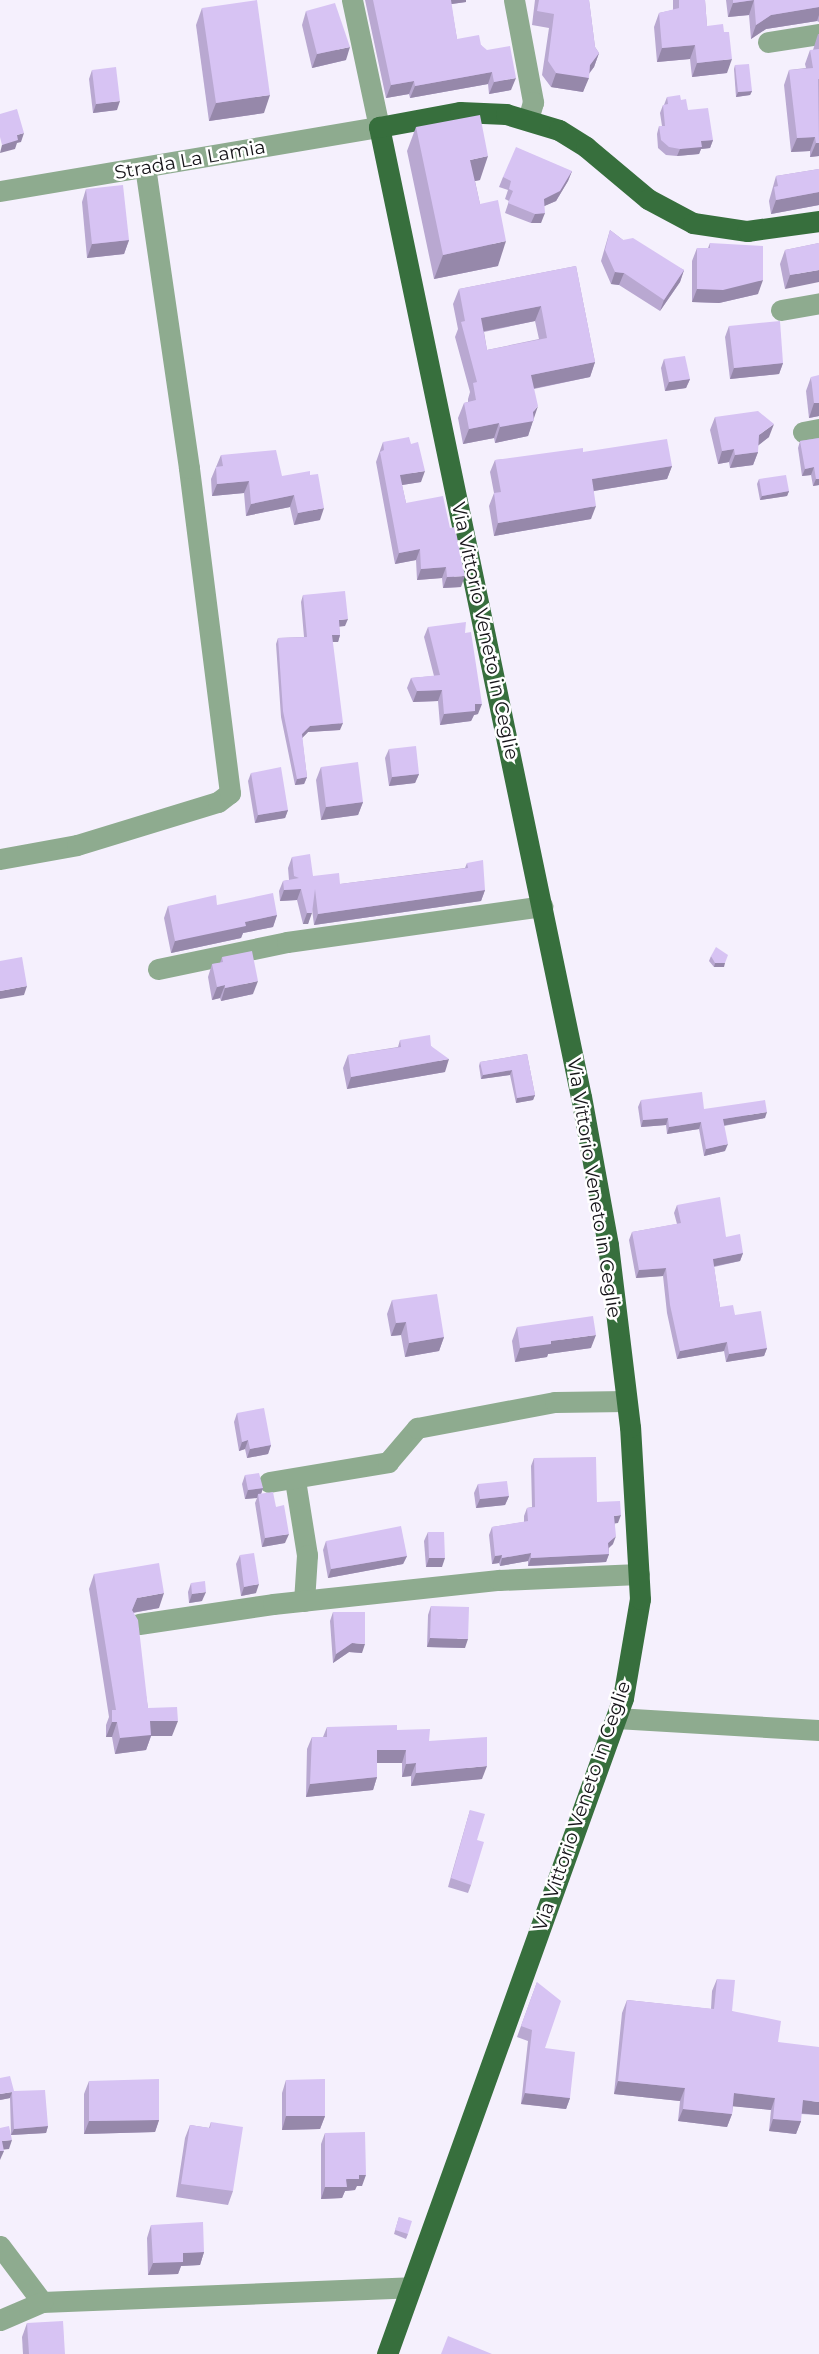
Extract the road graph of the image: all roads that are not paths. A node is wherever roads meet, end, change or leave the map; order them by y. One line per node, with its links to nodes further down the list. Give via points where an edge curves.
1 (352, 0): 6 (street, Via Vittorio Veneto in Ceglie)
2 (514, 0): 5 (street, via 533,102)
3 (819, 34): 4 (street)
4 (768, 42)
5 (528, 119): 6 (main road, via 460,112); 9 (main road, via 559,130 586,147 648,199 693,223 747,231)
6 (379, 127): 7 (street, Strada La Lamia); 13 (main road, Via Vittorio Veneto in Ceglie)
7 (145, 168): 8 (street, Strada La Lamia); 12 (street, via 230,793 218,802 77,845)
8 (0, 191)
9 (819, 221)
10 (819, 303): 11 (street)
11 (781, 310)
12 (0, 859)
13 (542, 906): 14 (street, via 287,942); 15 (main road, Via Vittorio Veneto in Ceglie, via 605,1232)
14 (158, 969)
15 (626, 1401): 16 (street, via 555,1402 417,1428 388,1462); 18 (main road, Via Vittorio Veneto in Ceglie)
16 (295, 1480): 17 (street); 19 (street, via 307,1555)
17 (269, 1482)
18 (639, 1574): 19 (street, via 499,1580); 21 (main road, Via Vittorio Veneto in Ceglie, via 635,1644)
19 (304, 1601): 20 (street)
20 (139, 1624)
21 (616, 1718): 22 (street); 24 (main road, Via Vittorio Veneto in Ceglie)
22 (819, 1730)
23 (0, 2246): 25 (street)
24 (411, 2287): 25 (street); 27 (main road, Via Vittorio Veneto in Ceglie)
25 (42, 2302): 26 (street)
26 (0, 2320)
27 (387, 2354)

